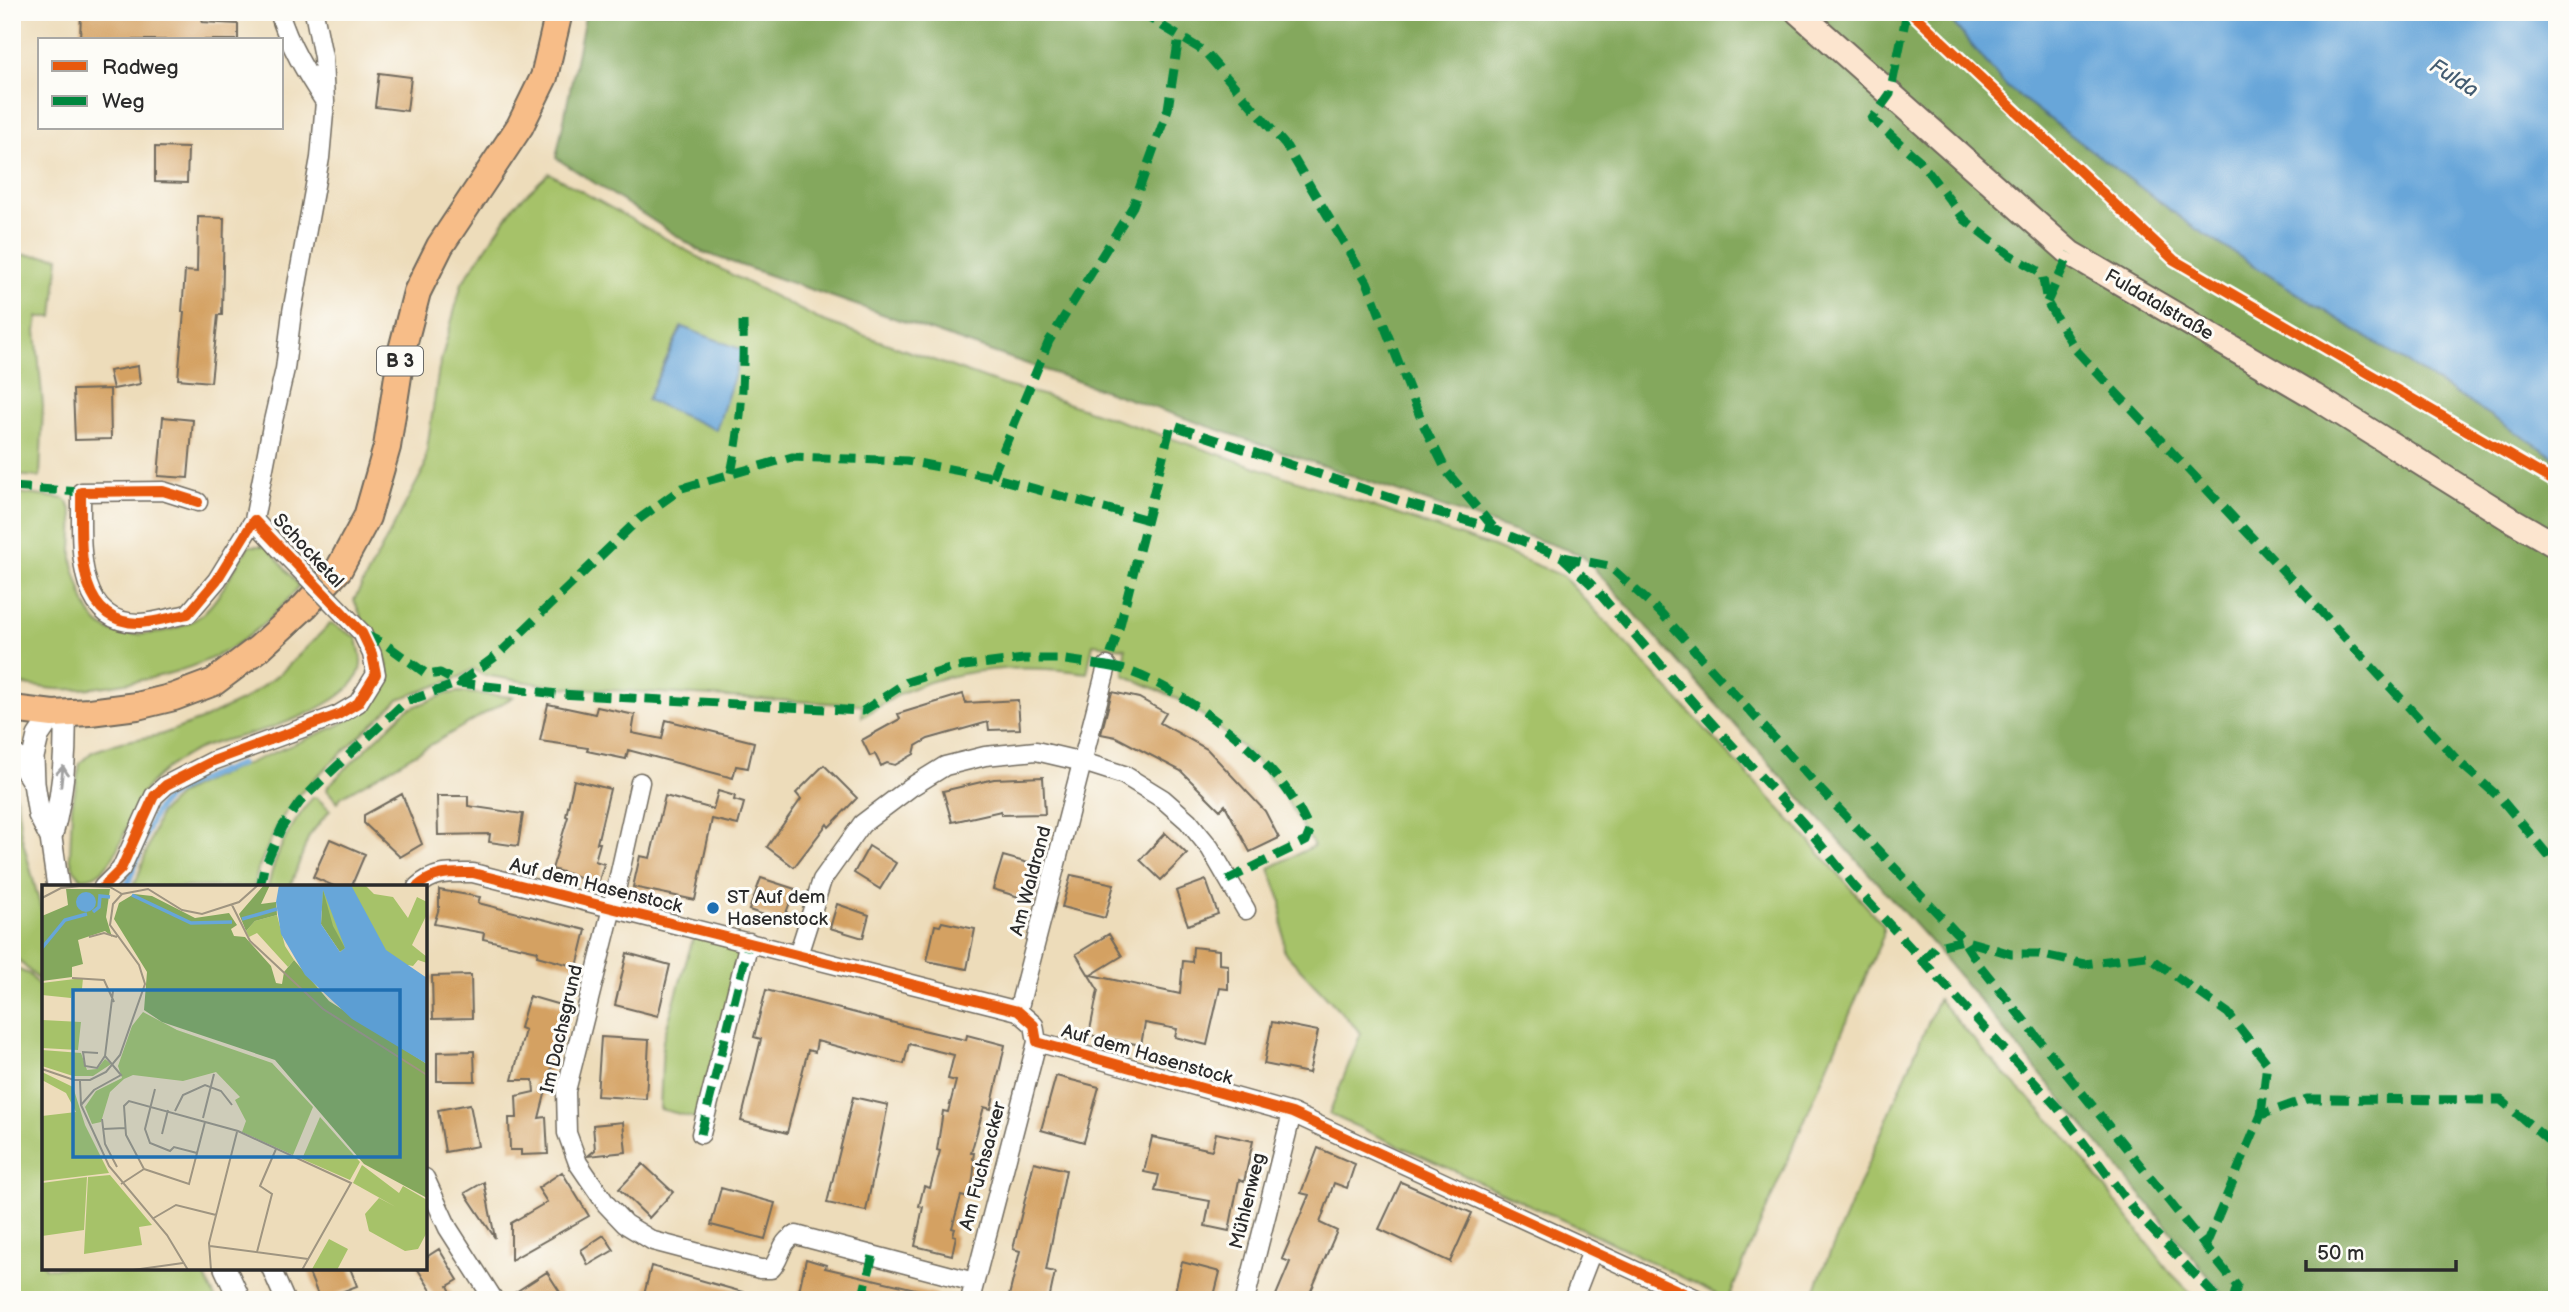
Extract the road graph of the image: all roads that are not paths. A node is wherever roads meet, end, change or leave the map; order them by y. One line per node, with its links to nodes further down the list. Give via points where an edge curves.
1 (279, 12): 5 (street, via 285,33)
2 (314, 12): 5 (street, Schocketal)
3 (559, 12): 11 (main road, B 3, via 544,77 520,126 440,246 417,292 402,350 387,447 367,517 339,569 258,649 214,682 137,706)
4 (1798, 12): 8 (main road, Fuldatalstraße, via 2070,253)
5 (325, 102): 7 (street, Schocketal, via 285,369)
6 (198, 502): 7 (street, Schocketal, via 163,491 80,492 84,573 93,600 114,617 138,623 188,614 217,580)
7 (254, 520): 18 (street, Schocketal, bridge, via 362,633 376,674 358,703 338,715 213,761 166,785 154,796 121,869)
8 (2557, 546)
9 (1107, 666): 13 (street, Am Waldrand)
10 (12, 709): 11 (main road, B 3)
11 (59, 714): 15 (street, via 38,736); 16 (street, one-way to 11, via 65,752)
12 (12, 753): 15 (street)
13 (1083, 762): 21 (street, via 1124,775 1188,821 1210,848); 23 (street, via 1036,751 985,756 945,766 911,787 862,824 822,880); 24 (street, Am Waldrand)
14 (640, 782): 20 (street, Im Dachsgrund)
15 (34, 783): 16 (street, via 39,815)
16 (51, 838): 17 (street)
17 (58, 885)
18 (105, 885)
19 (419, 885): 20 (street, Auf dem Hasenstock, via 443,872 472,873)
20 (612, 908): 22 (street, Auf dem Hasenstock); 32 (street, Im Dachsgrund, via 566,1091 567,1132 578,1163 625,1224 653,1241 750,1267 771,1269 779,1262 782,1247 796,1235)
21 (1246, 910)
22 (749, 942): 23 (street, Auf dem Hasenstock); 27 (street)
23 (798, 955): 24 (street, Auf dem Hasenstock)
24 (1018, 1011): 25 (street, Auf dem Hasenstock, via 1034,1025)
25 (1037, 1042): 26 (street, Auf dem Hasenstock); 32 (street, Am Fuchsacker)
26 (1292, 1113): 29 (street, Auf dem Hasenstock); 37 (street, Mühlenweg)
27 (701, 1134)
28 (427, 1182): 35 (street, via 448,1228)
29 (1592, 1251): 38 (street); 39 (street, Auf dem Hasenstock)
30 (226, 1270): 33 (street)
31 (272, 1270): 34 (street)
32 (974, 1282): 36 (street, Am Fuchsacker)
33 (240, 1300)
34 (285, 1300)
35 (494, 1300)
36 (970, 1300)
37 (1245, 1300)
38 (1573, 1300)
39 (1699, 1300)

